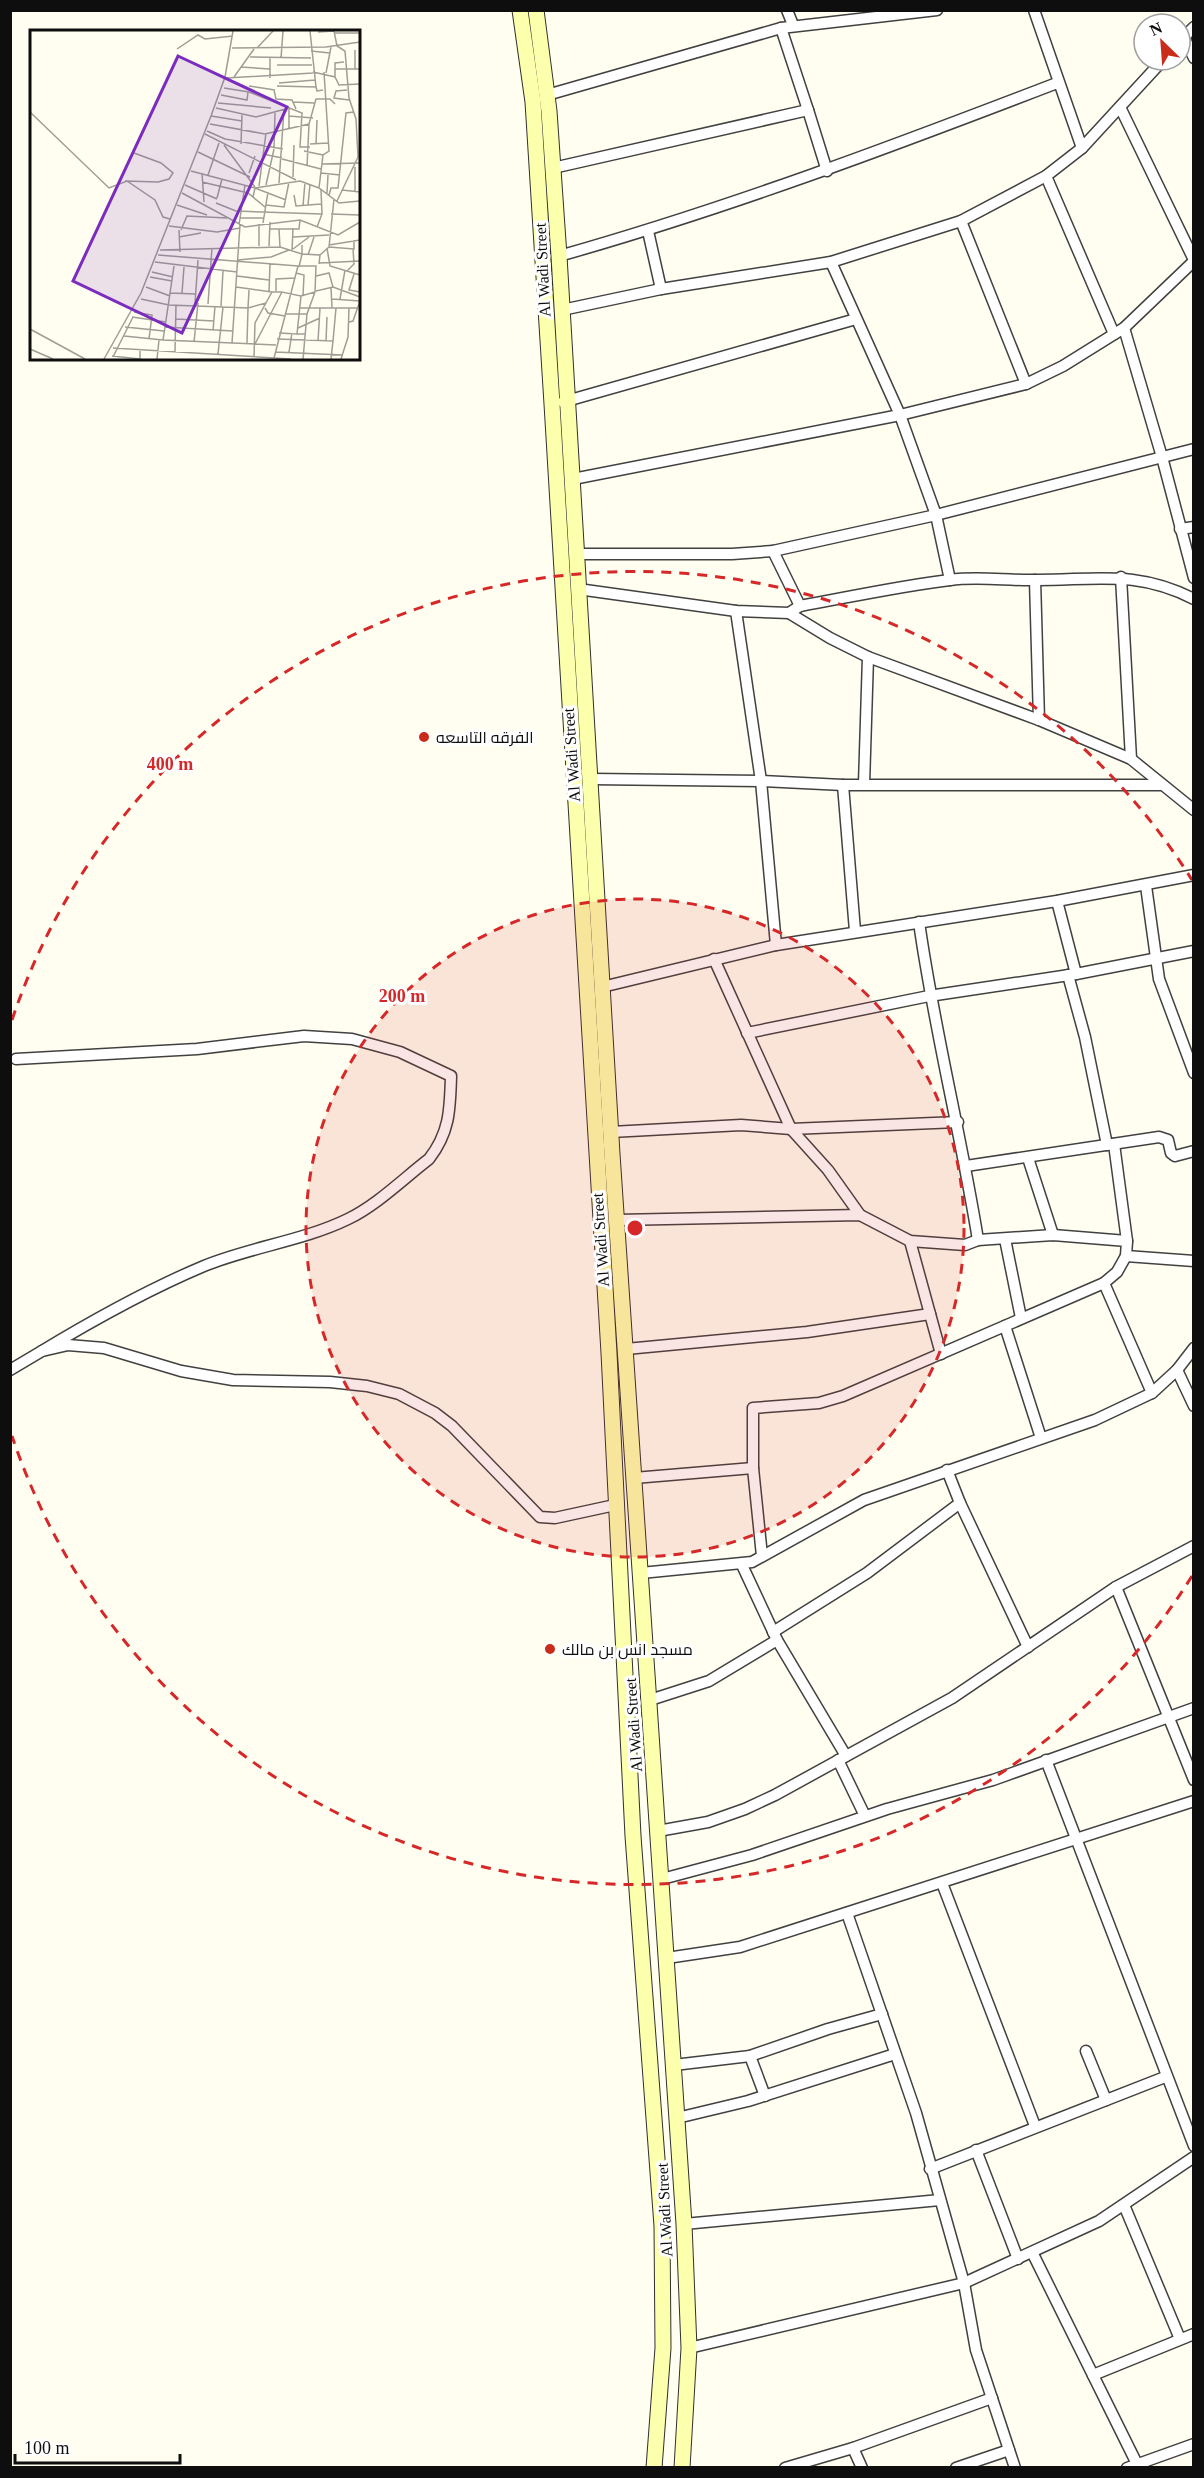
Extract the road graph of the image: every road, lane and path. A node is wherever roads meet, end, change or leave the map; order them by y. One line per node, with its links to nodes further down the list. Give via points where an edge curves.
1 (520, 10): 26 (main road, Al Wadi Street, via 533,102)
2 (536, 10): 9 (main road, Al Wadi Street)
3 (787, 10): 6 (street)
4 (937, 10): 6 (street)
5 (1034, 10): 8 (street)
6 (787, 26): 9 (street); 11 (street)
7 (1152, 72): 10 (street)
8 (1057, 83): 12 (street); 14 (street)
9 (547, 95): 13 (main road, Al Wadi Street)
10 (1120, 107): 12 (street); 19 (street)
11 (808, 110): 13 (street); 14 (street)
12 (1082, 148): 15 (street)
13 (553, 168): 18 (main road, Al Wadi Street)
14 (827, 171): 17 (street)
15 (1046, 176): 16 (street); 24 (street)
16 (962, 221): 20 (street); 25 (street)
17 (648, 231): 18 (street); 21 (street)
18 (559, 256): 22 (main road, Al Wadi Street)
19 (1194, 260): 24 (street)
20 (831, 262): 21 (street); 23 (street)
21 (661, 289): 22 (street)
22 (562, 310): 26 (main road, Al Wadi Street)
23 (856, 319): 26 (street); 27 (street)
24 (1119, 331): 25 (street); 29 (street)
25 (1026, 384): 27 (street)
26 (560, 403): 30 (main road, Al Wadi Street); 63 (main road, Al Wadi Street)
27 (900, 415): 30 (street); 31 (street)
28 (1194, 449): 29 (street)
29 (1162, 457): 31 (street); 33 (street)
30 (573, 479): 35 (main road, Al Wadi Street)
31 (936, 515): 34 (street); 38 (street)
32 (1194, 527): 33 (street)
33 (1180, 529): 37 (street)
34 (772, 551): 35 (street); 42 (street)
35 (577, 554): 40 (main road, Al Wadi Street)
36 (1121, 577): 39 (street); 41 (street, via 1170,587); 47 (street)
37 (1194, 578)
38 (950, 580): 39 (street); 42 (street)
39 (1035, 580): 46 (street)
40 (578, 590): 43 (street); 48 (main road, Al Wadi Street)
41 (1194, 599)
42 (800, 606): 44 (street)
43 (736, 611): 44 (street); 49 (street)
44 (789, 613): 45 (street)
45 (868, 657): 46 (street); 50 (street)
46 (1039, 720): 47 (street)
47 (1131, 759): 52 (street)
48 (591, 779): 49 (street); 63 (main road, Al Wadi Street)
49 (761, 781): 51 (street); 59 (street)
50 (864, 784): 51 (street); 52 (street)
51 (843, 785): 58 (street)
52 (1160, 785): 53 (street)
53 (1194, 810)
54 (1194, 875): 55 (street)
55 (1146, 886): 56 (street); 62 (street)
56 (1057, 901): 57 (street); 64 (street)
57 (919, 922): 58 (street); 66 (street)
58 (855, 931): 59 (street)
59 (776, 945): 61 (street)
60 (1194, 951): 62 (street)
61 (714, 959): 65 (street); 67 (street)
62 (1154, 960): 64 (street); 69 (street)
63 (593, 970): 65 (main road, Al Wadi Street); 103 (main road, Al Wadi Street)
64 (1072, 975): 66 (street); 73 (street)
65 (602, 987): 72 (main road, Al Wadi Street)
66 (929, 996): 67 (street); 70 (street)
67 (747, 1033): 71 (street)
68 (16, 1059): 92 (street, via 197,1049 304,1036 352,1039 400,1052 451,1076 444,1135 438,1147 429,1159 350,1218 248,1250 165,1283)
69 (1194, 1073)
70 (958, 1122): 71 (street); 76 (street)
71 (791, 1129): 72 (street, via 741,1125); 77 (street, via 828,1170)
72 (611, 1132): 78 (main road, Al Wadi Street)
73 (1111, 1144): 74 (street, via 1159,1137 1168,1140 1175,1156); 75 (street); 83 (street)
74 (1194, 1150)
75 (1028, 1158): 76 (street); 79 (street)
76 (966, 1166): 81 (street)
77 (860, 1215): 78 (street); 82 (street)
78 (617, 1220): 91 (main road, Al Wadi Street)
79 (1053, 1235): 80 (street); 83 (street)
80 (1005, 1239): 81 (street); 88 (street)
81 (978, 1240): 82 (street, via 959,1245)
82 (910, 1241): 87 (street)
83 (1127, 1241): 84 (street)
84 (1126, 1256): 85 (street); 86 (street, via 1117,1272)
85 (1194, 1261)
86 (1104, 1283): 88 (street); 96 (street)
87 (930, 1314): 91 (street, via 807,1332); 93 (street)
88 (1021, 1318): 89 (street)
89 (1005, 1326): 93 (street); 98 (street)
90 (1194, 1348): 95 (street)
91 (626, 1349): 101 (main road, Al Wadi Street)
92 (42, 1351): 94 (street); 103 (street, via 68,1345 104,1348 181,1371 233,1380 330,1382 399,1394 452,1426 540,1517 555,1518)
93 (941, 1354): 99 (street, via 831,1401 753,1408)
94 (10, 1370)
95 (1177, 1370): 96 (street); 97 (street)
96 (1152, 1393): 98 (street, via 1095,1420)
97 (1194, 1406)
98 (1041, 1438): 100 (street)
99 (753, 1468): 101 (street); 105 (street)
100 (947, 1470): 102 (street); 105 (street, via 864,1500)
101 (634, 1478): 107 (main road, Al Wadi Street)
102 (960, 1503): 109 (street); 110 (street)
103 (615, 1505): 155 (main road, Al Wadi Street, via 634,1848 662,2226 663,2348)
104 (1194, 1546): 108 (street)
105 (762, 1556): 106 (street)
106 (742, 1565): 107 (street); 109 (street)
107 (641, 1573): 111 (main road, Al Wadi Street)
108 (1116, 1587): 110 (street); 113 (street)
109 (775, 1636): 111 (street, via 709,1681); 114 (street)
110 (1028, 1647): 114 (street, via 952,1698)
111 (650, 1700): 119 (main road, Al Wadi Street)
112 (1194, 1708): 113 (street)
113 (1169, 1717): 115 (street); 116 (street)
114 (842, 1758): 118 (street); 119 (street, via 745,1809 708,1822)
115 (1046, 1760): 118 (street, via 983,1783); 120 (street)
116 (1194, 1780)
117 (1194, 1801): 120 (street)
118 (865, 1816): 121 (street)
119 (658, 1831): 121 (main road, Al Wadi Street)
120 (1075, 1840): 122 (street); 130 (street)
121 (662, 1879): 124 (main road, Al Wadi Street)
122 (942, 1883): 123 (street); 134 (street)
123 (847, 1913): 124 (street, via 740,1947); 125 (street)
124 (667, 1958): 129 (main road, Al Wadi Street)
125 (882, 2014): 127 (street); 128 (street)
126 (1086, 2051): 132 (street)
127 (896, 2054): 131 (street); 138 (street)
128 (750, 2056): 129 (street); 131 (street)
129 (674, 2065): 133 (main road, Al Wadi Street)
130 (1165, 2077): 132 (street); 135 (street)
131 (765, 2096): 133 (street)
132 (1106, 2100): 134 (street)
133 (677, 2118): 141 (main road, Al Wadi Street)
134 (1035, 2126): 136 (street)
135 (1194, 2146)
136 (976, 2150): 138 (street); 143 (street)
137 (1194, 2157): 140 (street)
138 (930, 2169): 139 (street)
139 (940, 2200): 141 (street); 144 (street)
140 (1124, 2205): 142 (street, via 1076,2233); 146 (street)
141 (684, 2224): 147 (main road, Al Wadi Street)
142 (1032, 2252): 143 (street); 148 (street)
143 (1018, 2259): 144 (street)
144 (964, 2283): 147 (street); 149 (street, via 976,2350)
145 (1194, 2334): 146 (street)
146 (1180, 2339): 148 (street)
147 (689, 2348): 156 (main road, Al Wadi Street)
148 (1093, 2375): 153 (street)
149 (992, 2398): 151 (street); 152 (street)
150 (1194, 2444): 153 (street)
151 (853, 2448): 154 (street); 157 (street)
152 (1009, 2450): 158 (street); 159 (street)
153 (1135, 2466)
154 (787, 2467)
155 (654, 2468)
156 (682, 2468)
157 (862, 2468)
158 (956, 2468)
159 (1015, 2468)

